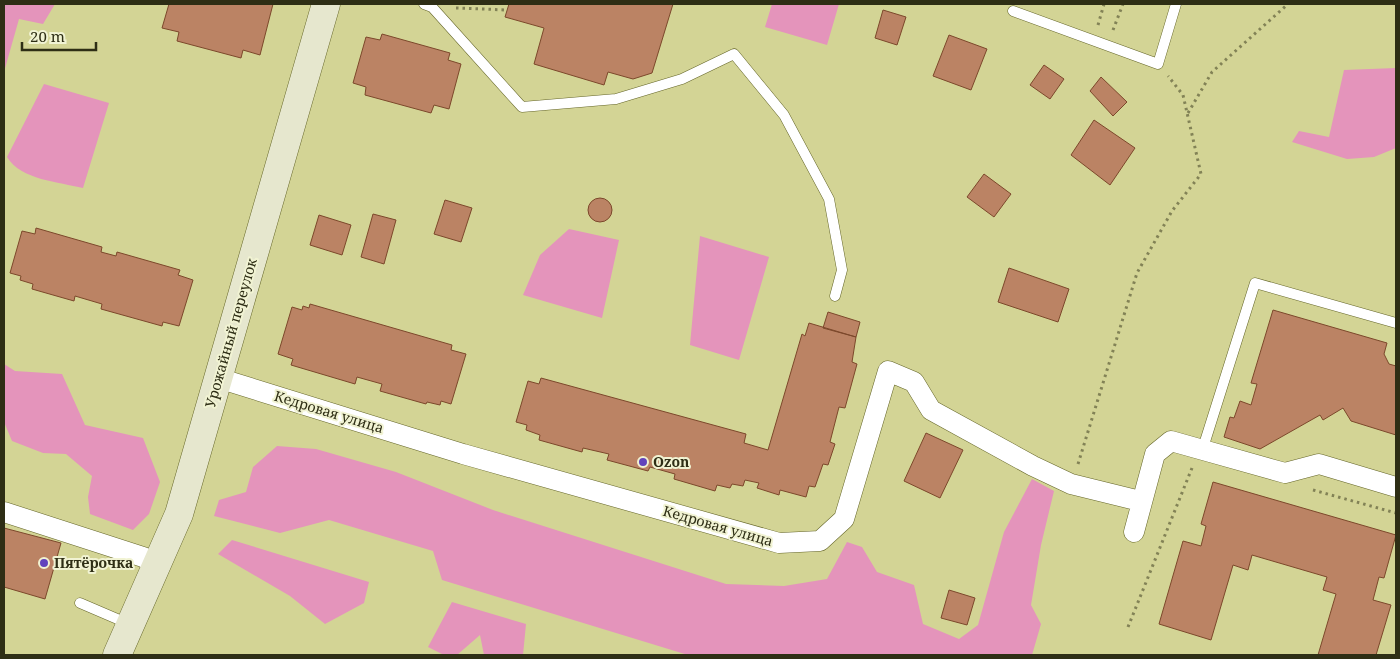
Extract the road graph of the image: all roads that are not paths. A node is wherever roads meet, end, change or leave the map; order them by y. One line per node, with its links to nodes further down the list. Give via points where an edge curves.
1 (326, 4): 7 (street, Урожайный переулок)
2 (1176, 4): 4 (lane, via 1158,64)
3 (428, 6): 5 (lane, via 522,107 616,99 682,80 734,54 784,115 829,199 842,270)
4 (1013, 11)
5 (835, 296)
6 (1396, 323): 8 (lane, via 1255,283)
7 (218, 378): 10 (street, Кедровая улица, via 463,454 778,543 820,541 844,519 888,371 914,382 931,410 1033,466 1072,484); 13 (street, Урожайный переулок, via 179,514)
8 (1198, 457): 9 (street, via 1285,473 1319,464); 10 (street, via 1170,442 1155,454)
9 (1396, 488)
10 (1140, 501): 12 (street)
11 (4, 512): 13 (street, via 143,556)
12 (1134, 532)
13 (157, 564): 15 (street, Урожайный переулок)
14 (80, 603): 15 (lane)
15 (130, 624): 16 (street, Урожайный переулок)
16 (119, 655)

